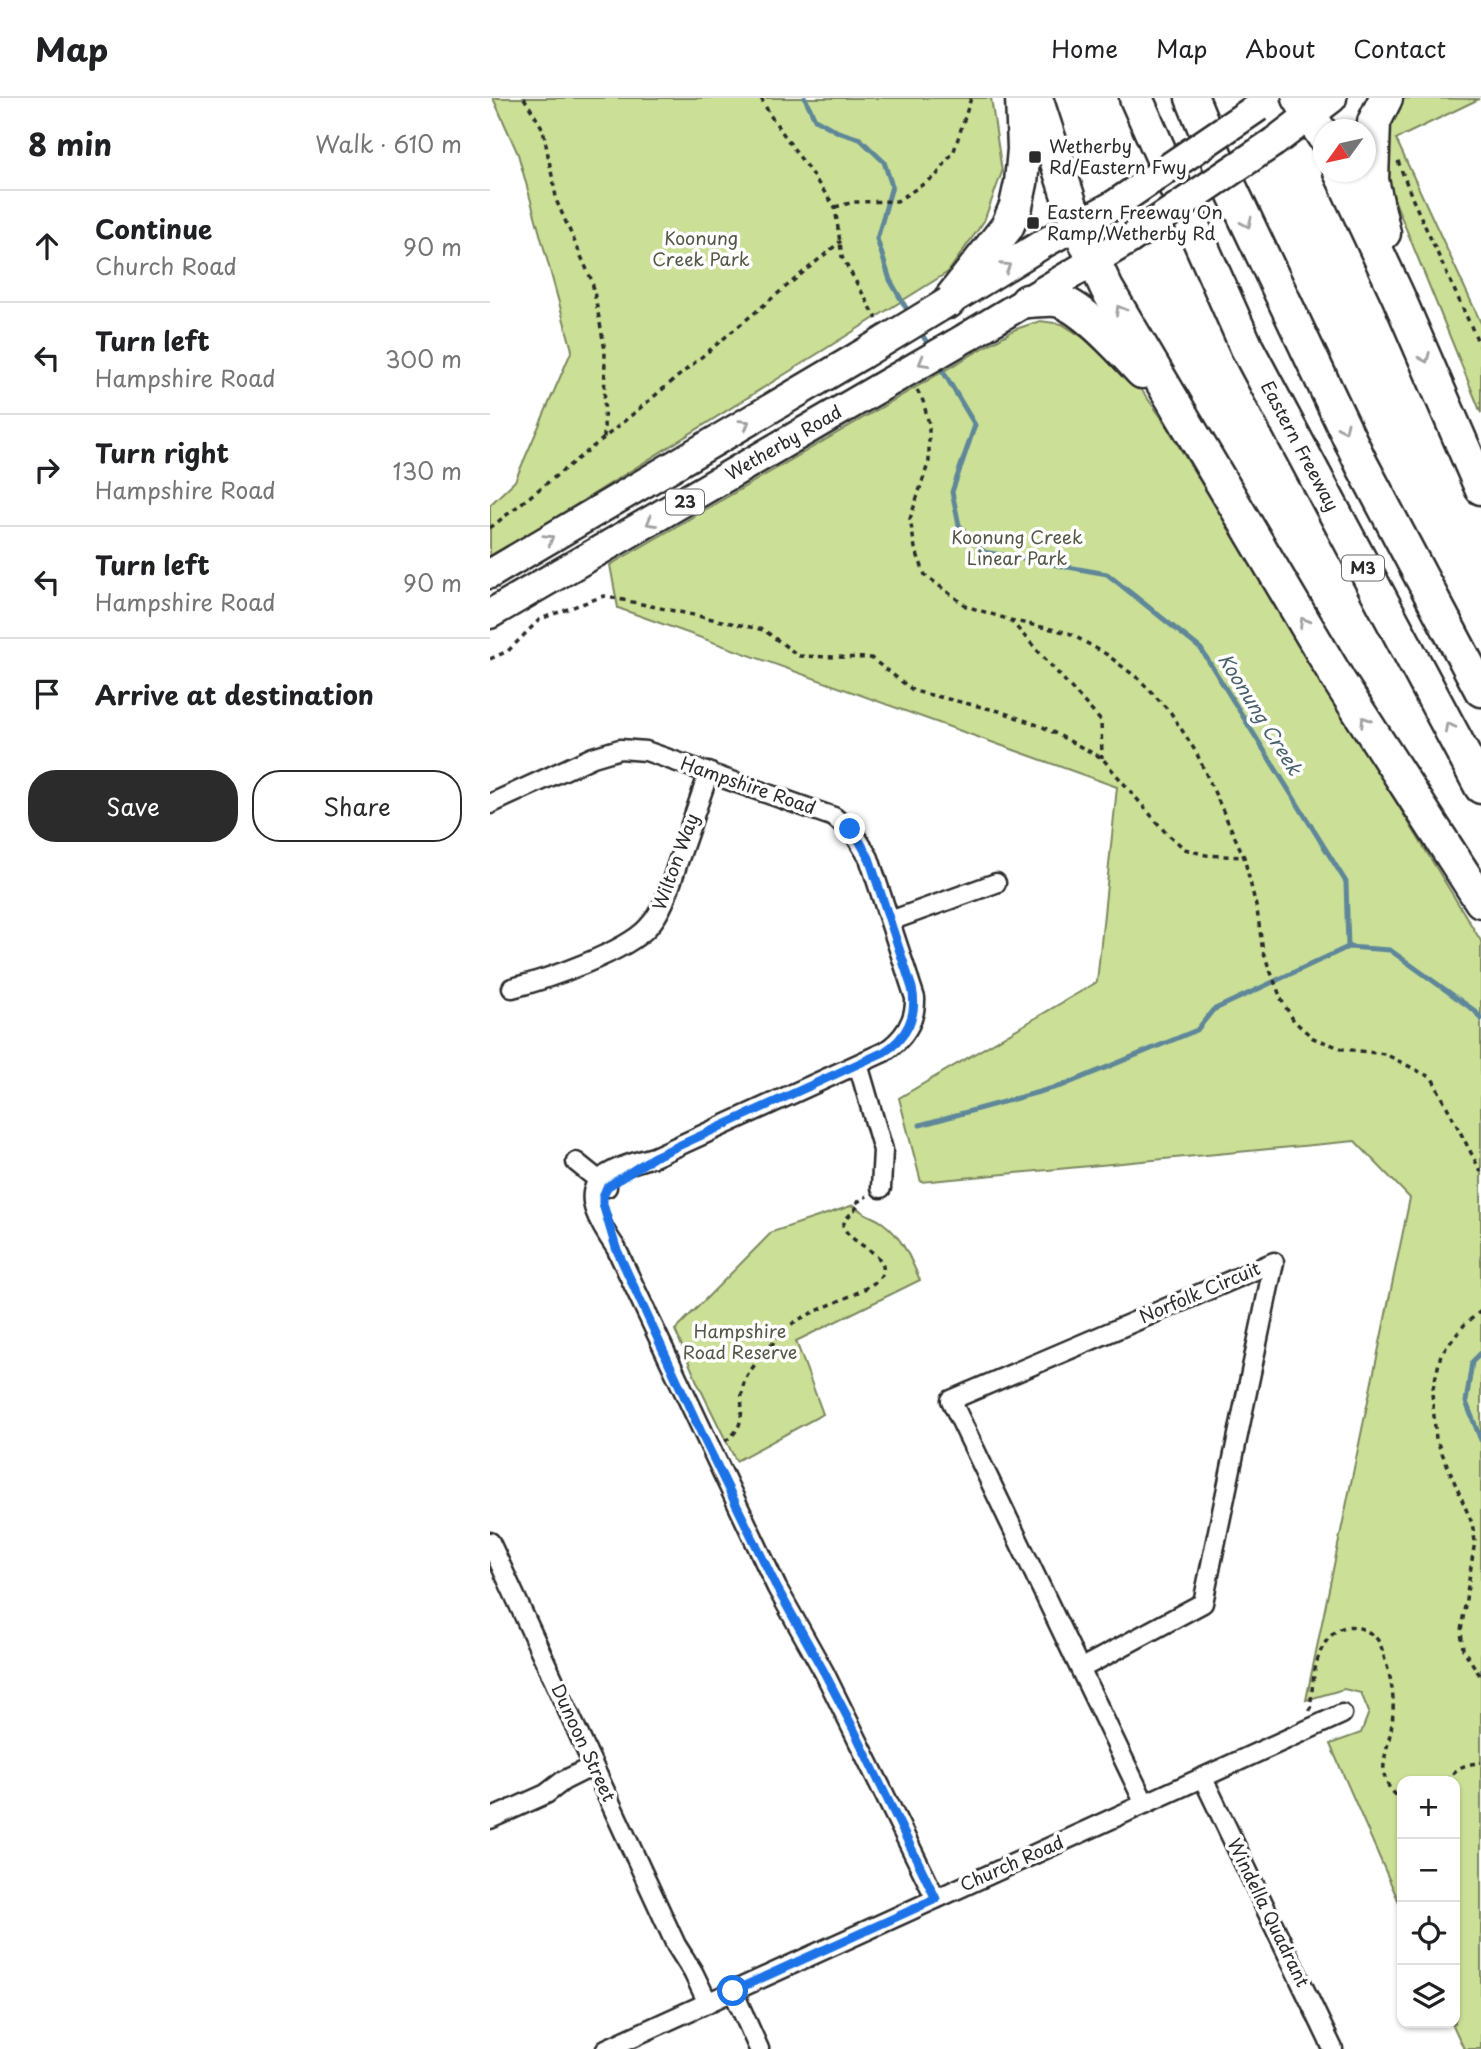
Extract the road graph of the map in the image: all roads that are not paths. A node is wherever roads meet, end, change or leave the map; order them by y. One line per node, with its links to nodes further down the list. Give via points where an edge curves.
1 (1022, 98): 13 (highway, via 1024,149 1016,206 1007,226)
2 (1036, 98): 9 (highway)
3 (1136, 98): 20 (highway, Eastern Freeway / M3, one-way to 3, via 1247,348)
4 (1192, 98): 18 (highway, M3, one-way to 18, via 1362,465)
5 (1386, 98): 11 (highway, via 1374,122 1371,180)
6 (1263, 102): 9 (main road, 23, bridge, via 1114,205)
7 (1316, 112): 10 (main road, 23, bridge)
8 (1345, 182): 11 (highway)
9 (1077, 224): 10 (highway); 13 (main road, 23, one-way to 9)
10 (1094, 261): 12 (main road, 23); 14 (highway, one-way to 10)
11 (1398, 296): 15 (highway, one-way to 15)
12 (1027, 301): 14 (highway, via 1055,300 1074,308 1116,344); 17 (main road, Wetherby Road / 23, one-way to 17, bridge)
13 (948, 302): 16 (main road, Wetherby Road / 23, one-way to 13, bridge)
14 (1204, 454): 23 (highway, one-way to 14, via 1339,681)
15 (1481, 488)
16 (490, 574)
17 (490, 614)
18 (1481, 690)
19 (709, 772): 21 (street, Hampshire Road, via 646,751 620,749); 24 (street, Hampshire Road, via 822,811 843,823 869,858); 25 (street, Wilton Way, via 664,902 648,928 611,951)
20 (1481, 787)
21 (490, 804)
22 (996, 883): 24 (street)
23 (1481, 901)
24 (890, 921): 26 (street, Hampshire Road, via 915,998 914,1013 898,1043)
25 (512, 988)
26 (858, 1064): 28 (street, Hampshire Road); 29 (street, via 883,1150)
27 (576, 1162): 28 (street)
28 (603, 1184): 37 (street, via 603,1204 616,1248 777,1588 824,1672)
29 (881, 1188)
30 (490, 1542): 33 (street, Dunoon Street)
31 (1080, 1669): 31 (street, Norfolk Circuit, via 951,1400 1275,1262 1203,1603); 35 (street, Norfolk Circuit)
32 (1342, 1714): 34 (street, Church Road)
33 (596, 1772): 36 (street, via 563,1781 546,1794); 39 (street, Dunoon Street, via 676,1945 693,1972)
34 (1203, 1778): 35 (street, Church Road); 42 (street, Windella Quadrant)
35 (1145, 1804): 37 (street, Church Road)
36 (490, 1819)
37 (936, 1899): 38 (street, Church Road)
38 (733, 1991): 39 (street, Church Road); 41 (street)
39 (703, 2005): 40 (street, Church Road)
40 (606, 2049)
41 (760, 2049)
42 (1333, 2049)

